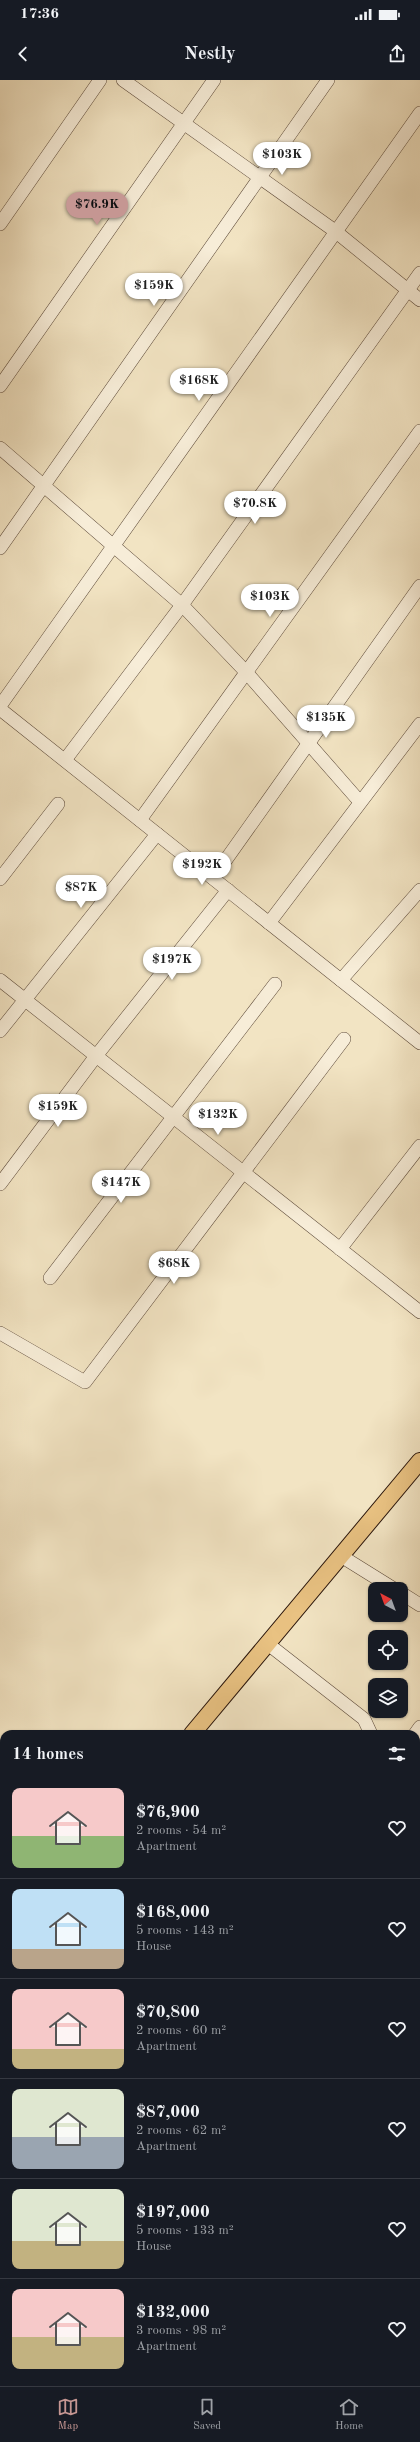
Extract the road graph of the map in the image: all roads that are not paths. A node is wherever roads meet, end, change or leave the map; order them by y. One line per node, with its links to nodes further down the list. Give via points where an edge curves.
1 (100, 80): 8 (street)
2 (123, 80): 6 (street)
3 (214, 80): 6 (street)
4 (328, 80): 7 (street)
5 (420, 113): 9 (street)
6 (184, 123): 7 (street); 13 (street)
7 (260, 176): 9 (street); 16 (street)
8 (0, 224)
9 (335, 231): 11 (street); 17 (street)
10 (420, 273): 11 (street)
11 (408, 290): 12 (street); 20 (street)
12 (420, 300)
13 (0, 386)
14 (420, 432): 21 (street)
15 (0, 448): 16 (street)
16 (44, 486): 17 (street); 18 (street)
17 (113, 545): 20 (street); 22 (street)
18 (0, 548)
19 (420, 586): 24 (street)
20 (182, 605): 21 (street); 25 (street)
21 (246, 672): 24 (street); 28 (street)
22 (0, 707): 25 (street)
23 (420, 724): 26 (street)
24 (308, 744): 26 (street); 30 (street)
25 (65, 760): 28 (street)
26 (360, 802): 34 (street)
27 (58, 804): 31 (street)
28 (140, 820): 29 (street)
29 (157, 834): 30 (street); 38 (street)
30 (213, 878): 32 (street)
31 (0, 879)
32 (228, 890): 34 (street); 42 (street)
33 (420, 890): 36 (street)
34 (269, 923): 36 (street)
35 (0, 980): 38 (street)
36 (341, 980): 41 (street)
37 (275, 984): 43 (street)
38 (25, 999): 39 (street); 42 (street)
39 (0, 1031)
40 (344, 1039): 45 (street)
41 (420, 1043)
42 (96, 1056): 43 (street); 46 (street)
43 (172, 1116): 45 (street); 48 (street)
44 (420, 1146): 47 (street)
45 (243, 1172): 47 (street); 50 (street, via 85,1382)
46 (0, 1184)
47 (340, 1249): 49 (street)
48 (50, 1278)
49 (420, 1312)
50 (0, 1333)
51 (420, 1461): 52 (main road)
52 (341, 1556): 53 (street); 56 (main road)
53 (383, 1582)
54 (408, 1597): 55 (street)
55 (420, 1605)
56 (268, 1644): 57 (main road); 58 (street, via 364,1719)
57 (195, 1730)
58 (369, 1730)

